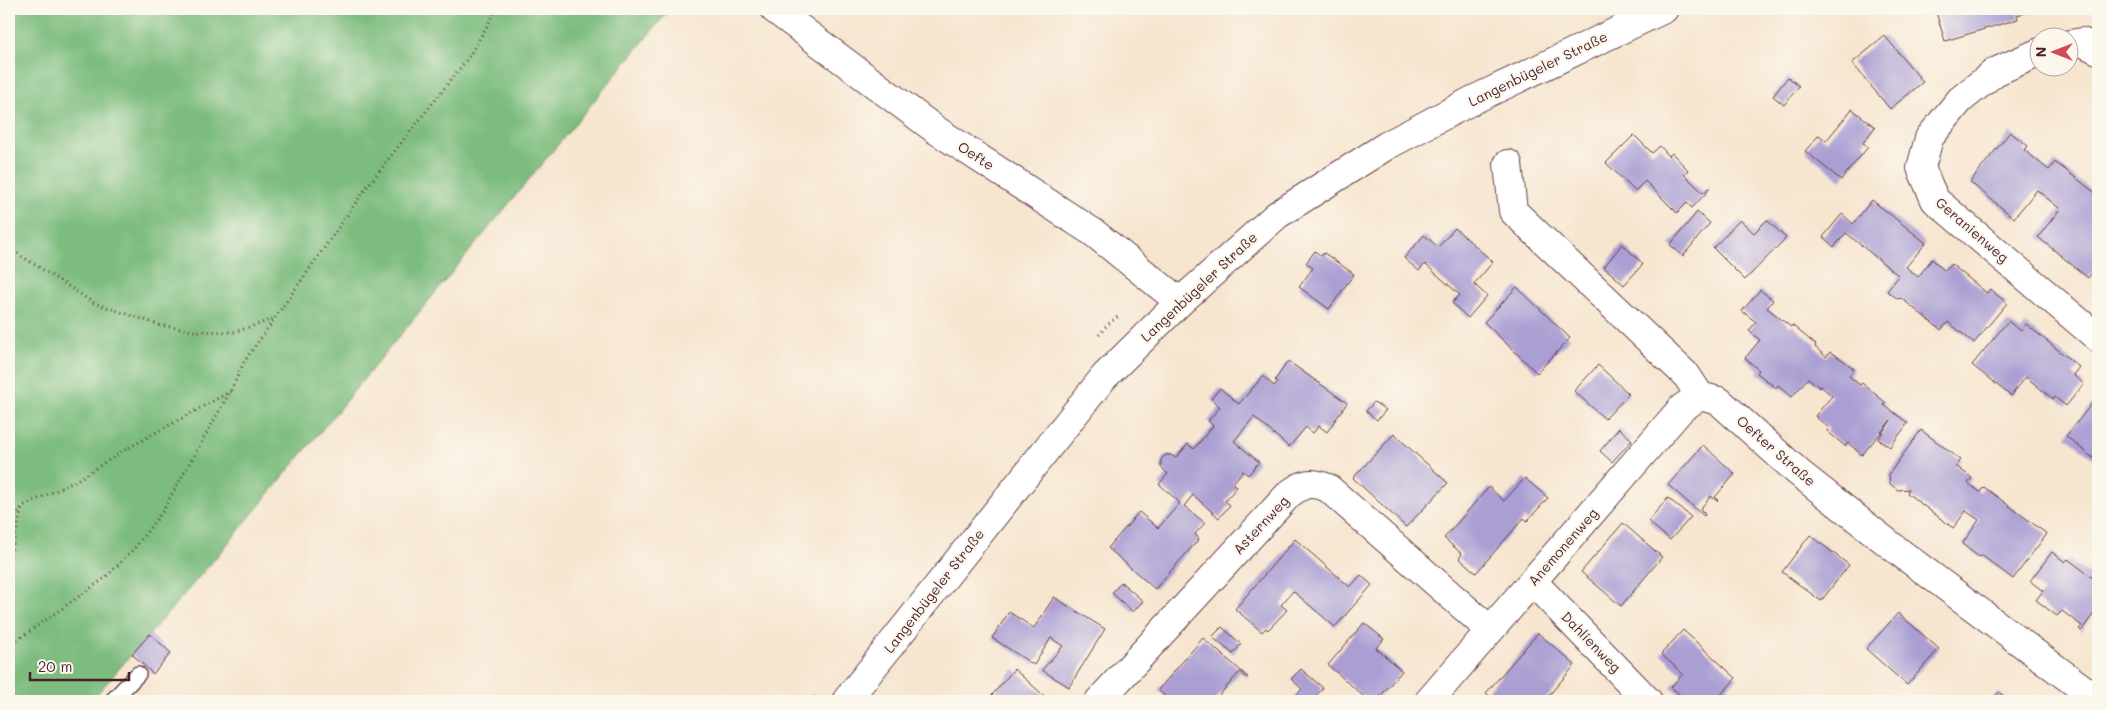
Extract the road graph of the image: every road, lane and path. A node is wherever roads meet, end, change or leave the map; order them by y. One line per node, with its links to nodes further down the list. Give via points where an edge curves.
1 (496, 9): 10 (path, via 468,58 369,184)
2 (774, 9): 9 (street, Oefte, via 936,130 1094,233)
3 (1664, 9): 9 (street, Langenbügeler Straße, via 1473,100 1386,146 1277,215)
4 (2080, 42): 5 (street)
5 (2098, 50)
6 (2030, 56): 11 (street, Geranienweg, via 1995,72 1960,100 1928,138 1921,168 1934,200)
7 (1508, 164): 13 (street, via 1513,211 1687,376)
8 (9, 248): 10 (path, via 94,303 160,325 192,331 235,332)
9 (1180, 302): 23 (street, Langenbügeler Straße, via 1104,376)
10 (273, 319): 12 (path, via 244,362)
11 (2098, 338)
12 (231, 390): 14 (path, via 74,482); 19 (path, via 162,512 133,550 105,578)
13 (1700, 396): 17 (street, Anemonenweg, via 1682,408); 21 (street, Oefter Straße, via 1719,401 1799,473 1898,551)
14 (23, 506): 15 (path); 16 (path)
15 (9, 525)
16 (9, 559)
17 (1534, 582): 18 (street, Anemonenweg); 26 (street, Dahlienweg)
18 (1490, 630): 24 (street, Asternweg, via 1328,488 1315,483 1302,485 1289,494); 25 (street, Anemonenweg)
19 (9, 646)
20 (138, 674): 22 (lane)
21 (2098, 698)
22 (112, 701)
23 (846, 701)
24 (1099, 701)
25 (1429, 701)
26 (1648, 701)

